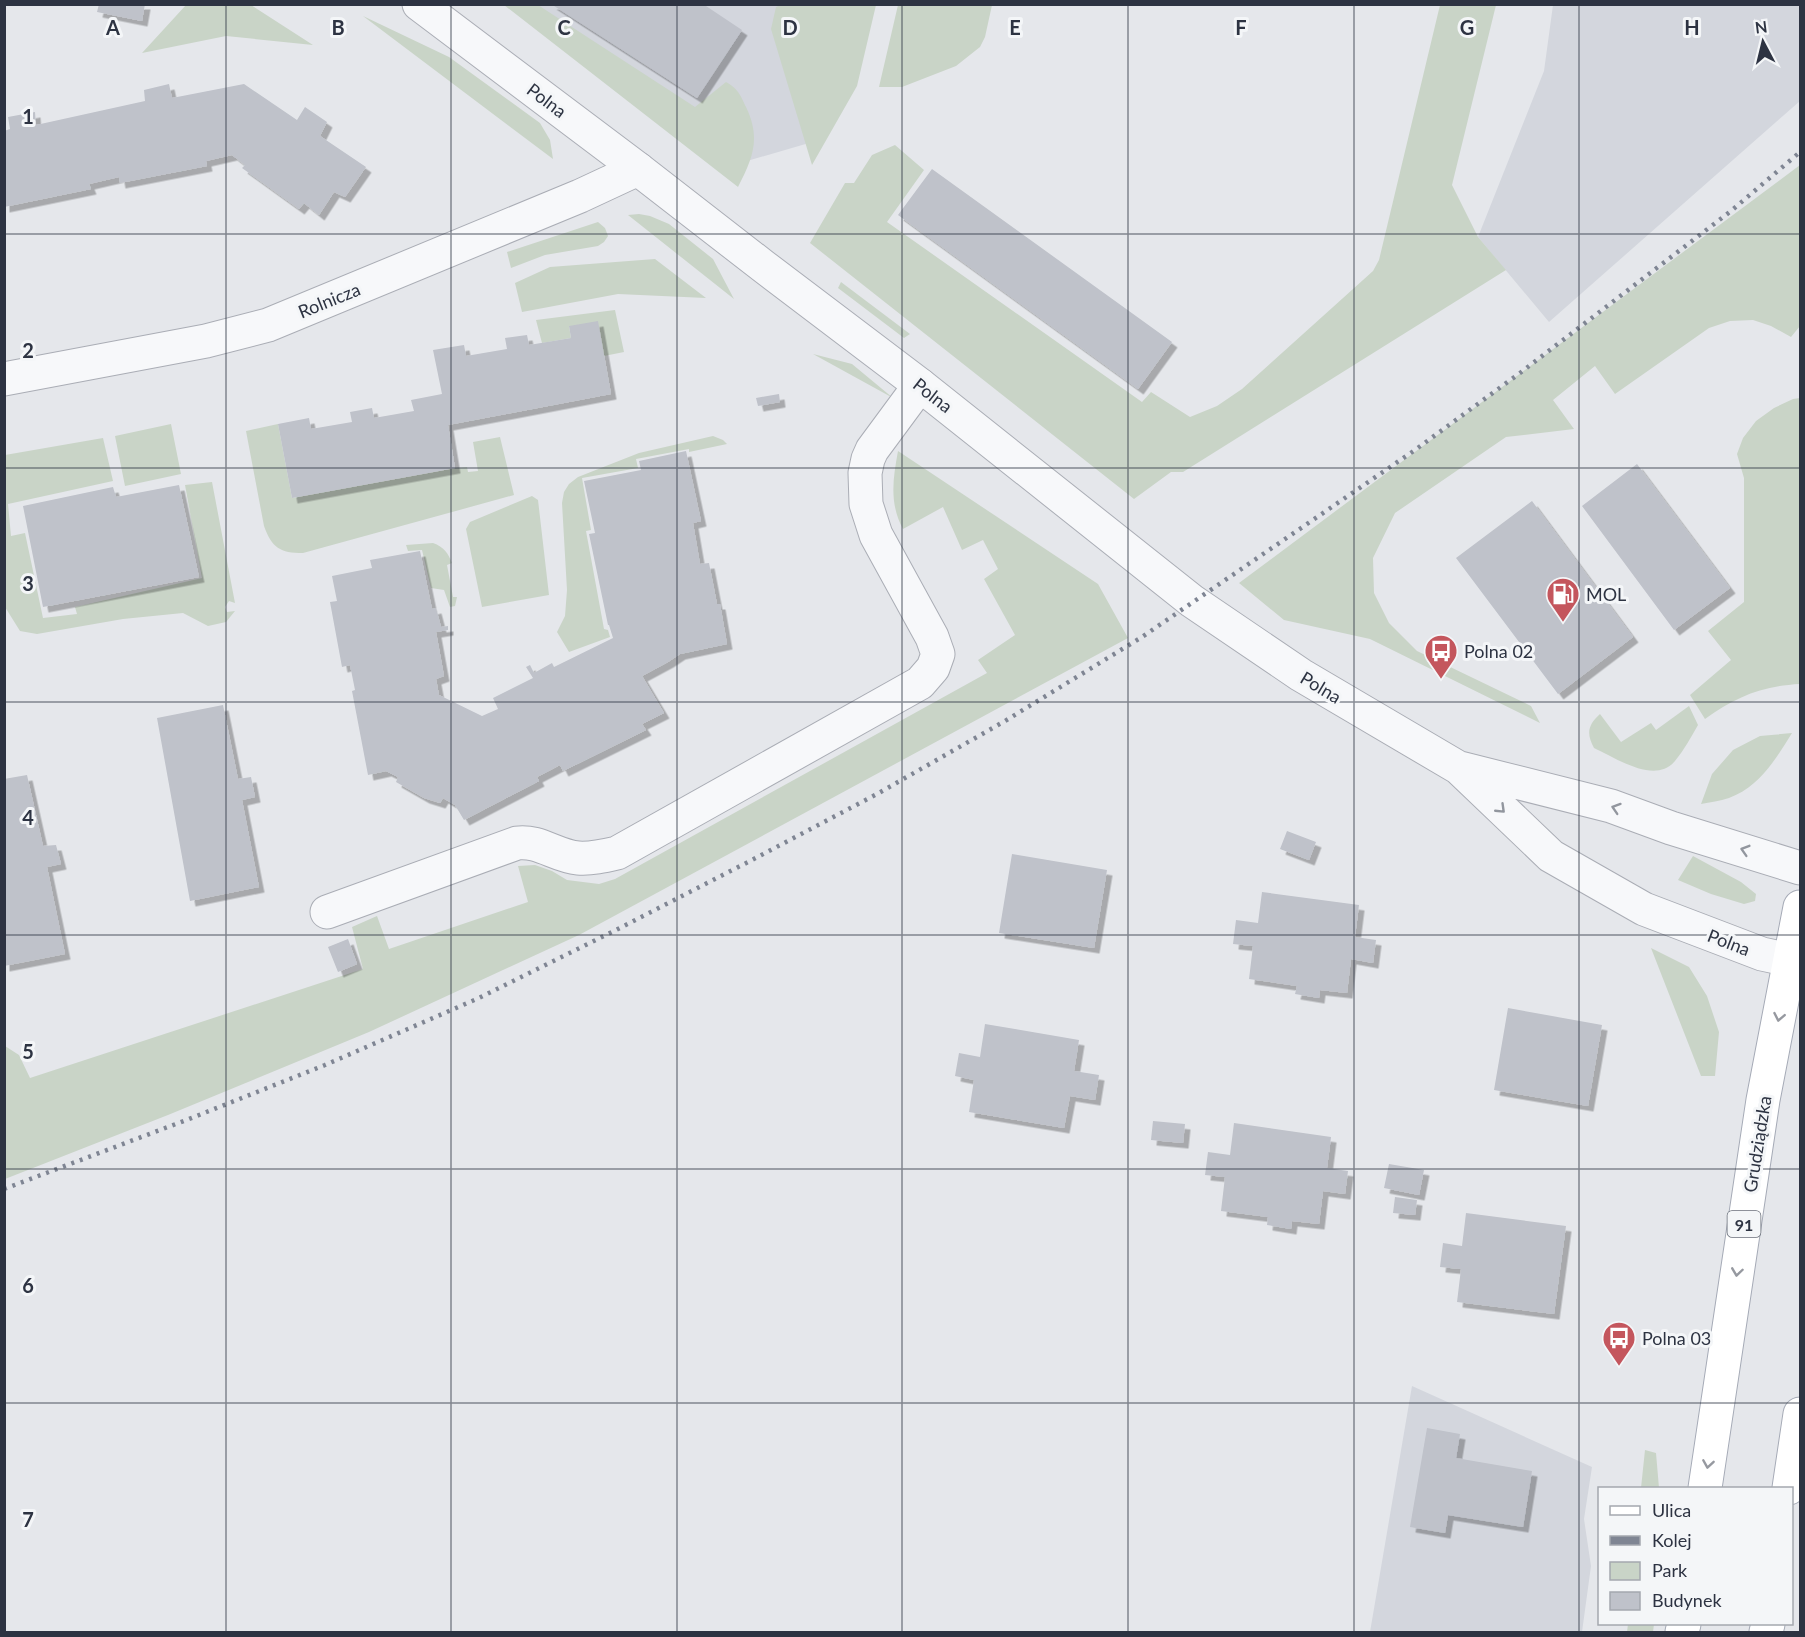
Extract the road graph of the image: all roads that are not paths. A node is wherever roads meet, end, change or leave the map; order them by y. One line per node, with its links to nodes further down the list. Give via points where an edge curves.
1 (419, 4): 2 (street, Polna)
2 (638, 169): 3 (street, Rolnicza, via 268,325); 4 (street, Polna)
3 (4, 380)
4 (920, 385): 5 (street, Polna, via 1192,601 1301,675); 8 (street, via 872,450 865,489 876,535 938,654 933,668 920,683 617,853 578,858 540,844 517,843)
5 (1459, 768): 6 (street, Polna, one-way to 5, via 1611,806); 9 (street, Polna, one-way to 9, via 1551,856 1644,909 1762,954)
6 (1800, 868)
7 (1800, 907): 9 (main road, Grudziądzka / 91)
8 (327, 912)
9 (1795, 961): 11 (main road, Grudziądzka / 91, one-way to 11, via 1763,1100)
10 (1800, 1414): 12 (main road)
11 (1705, 1487)
12 (1789, 1487)

